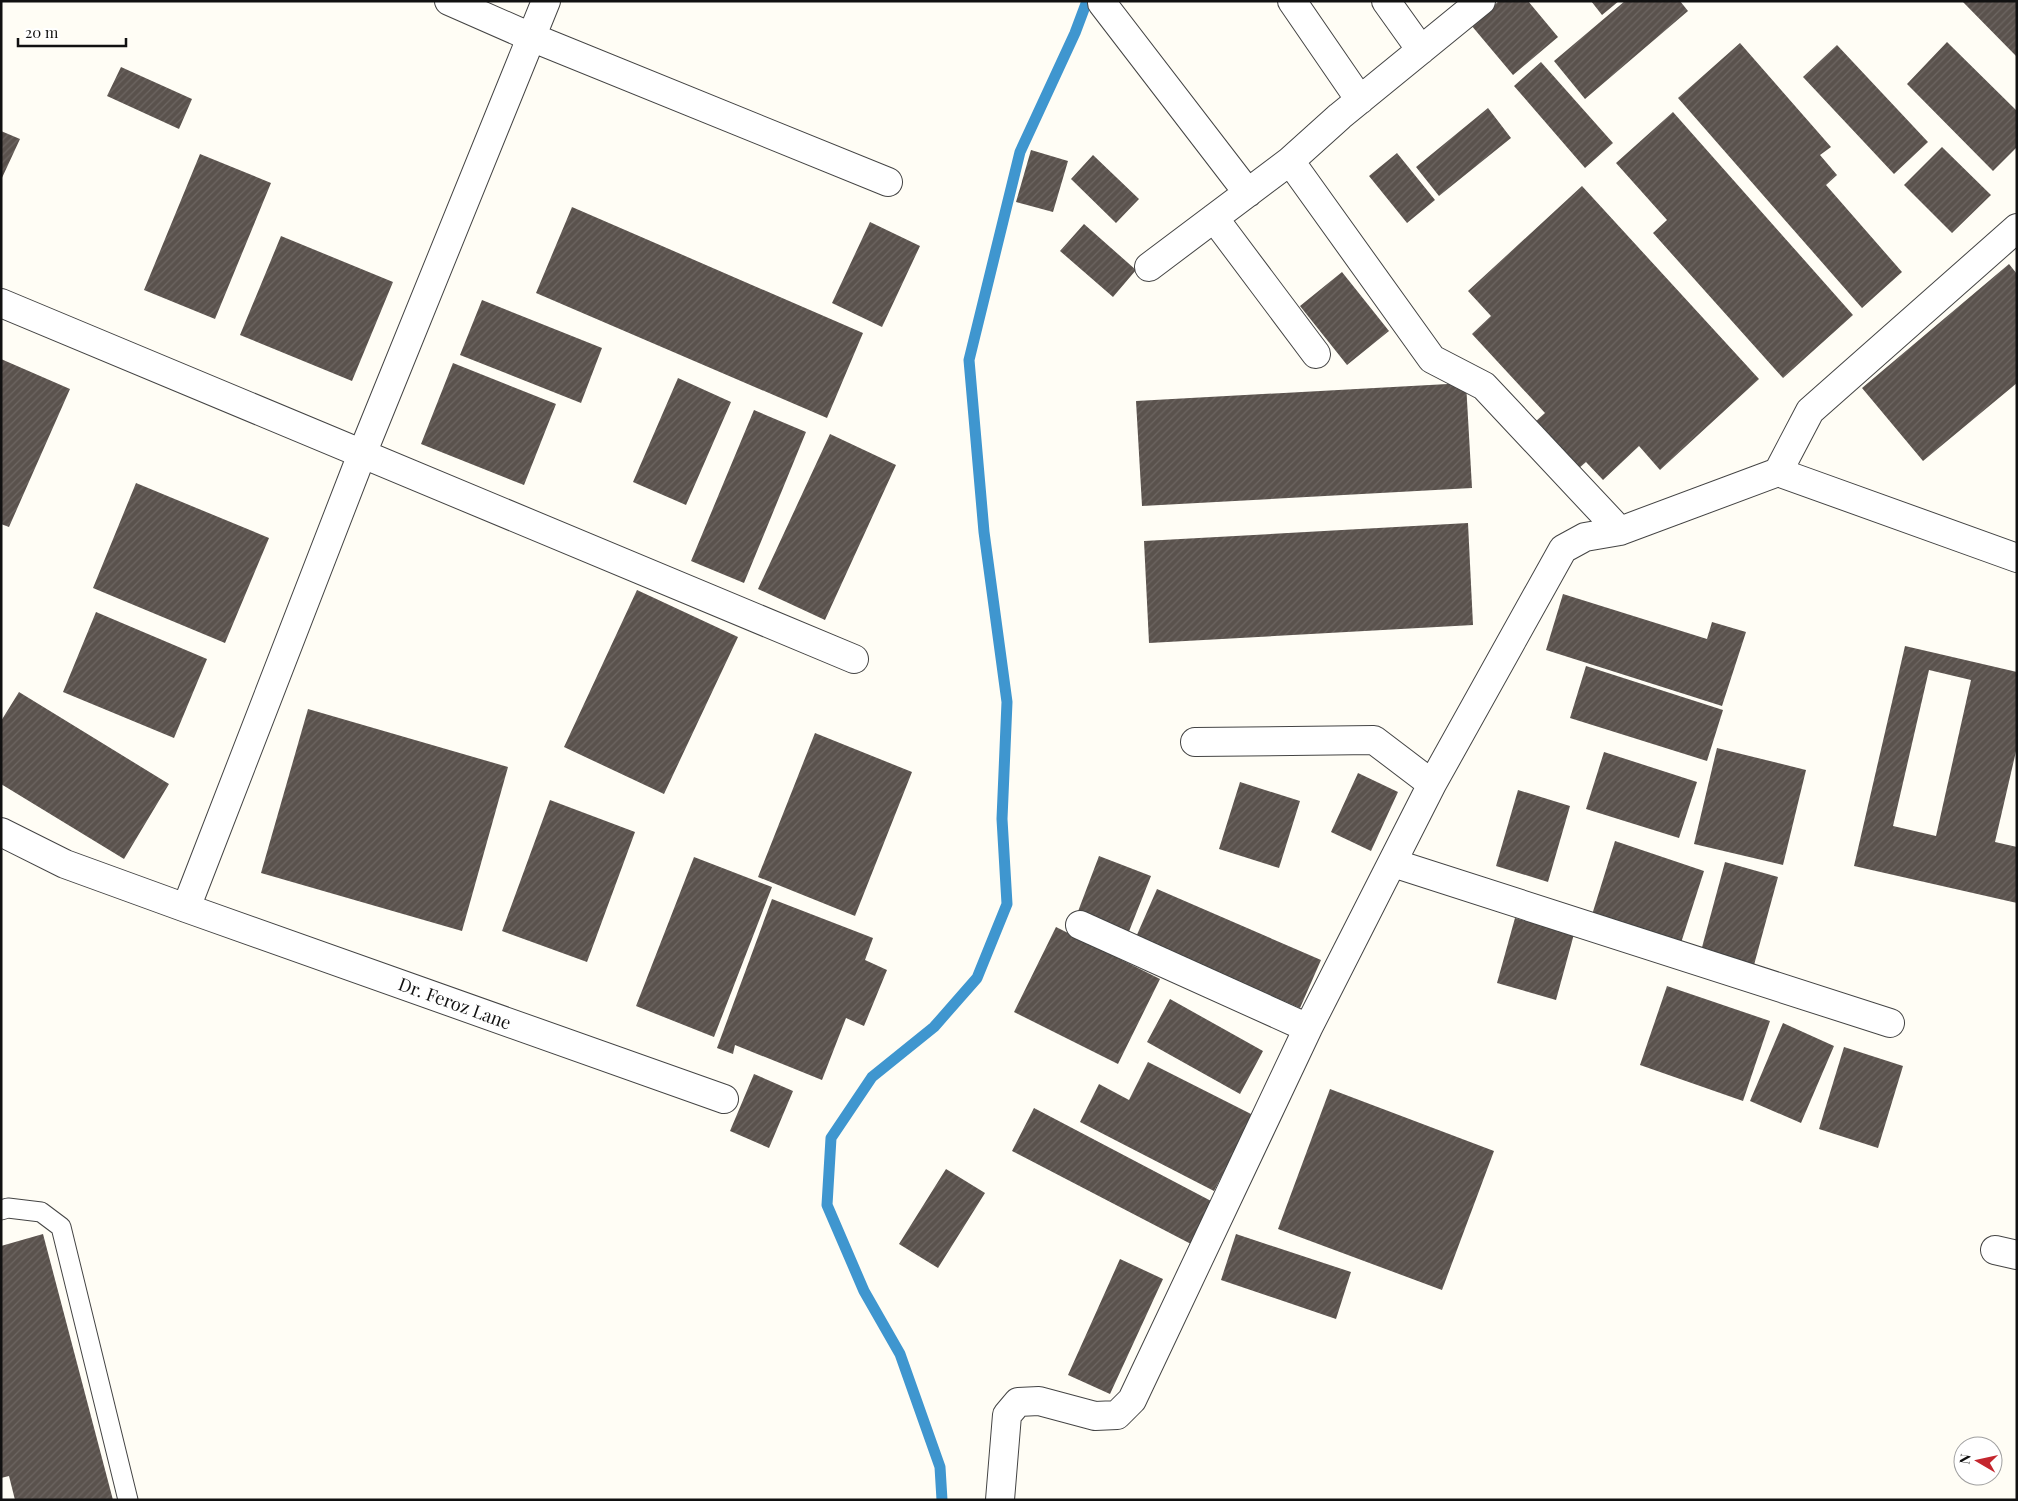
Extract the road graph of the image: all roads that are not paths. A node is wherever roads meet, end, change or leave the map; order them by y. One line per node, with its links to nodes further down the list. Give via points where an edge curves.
1 (449, 1): 7 (street)
2 (546, 1): 7 (street)
3 (1292, 1): 9 (street)
4 (1386, 1): 8 (street)
5 (1102, 3): 12 (street)
6 (1477, 3): 8 (street)
7 (531, 37): 11 (street); 18 (street)
8 (1421, 50): 9 (street)
9 (1360, 100): 10 (street)
10 (1290, 161): 12 (street); 20 (street, via 1432,359 1484,386)
11 (888, 182)
12 (1248, 193): 13 (street)
13 (1214, 218): 15 (street); 17 (street)
14 (2017, 228): 19 (street, via 1810,411)
15 (1150, 267)
16 (1, 303): 18 (street)
17 (1316, 354)
18 (362, 454): 22 (street); 27 (street)
19 (1778, 472): 20 (street); 21 (street)
20 (1620, 531): 24 (street, via 1586,538 1562,549)
21 (2017, 558)
22 (854, 659)
23 (1195, 742): 24 (street, via 1374,740)
24 (1432, 784): 26 (street)
25 (1, 832): 27 (street, Dr. Feroz Lane, via 65,864)
26 (1393, 863): 29 (street); 30 (street)
27 (186, 908): 31 (street, Dr. Feroz Lane)
28 (1080, 925): 30 (street)
29 (1890, 1023)
30 (1308, 1028): 34 (street, via 1132,1400 1117,1416 1095,1416 1039,1401 1018,1402 1007,1415)
31 (724, 1099)
32 (1, 1210): 33 (lane, via 41,1212 61,1227)
33 (128, 1500)
34 (1000, 1500)

